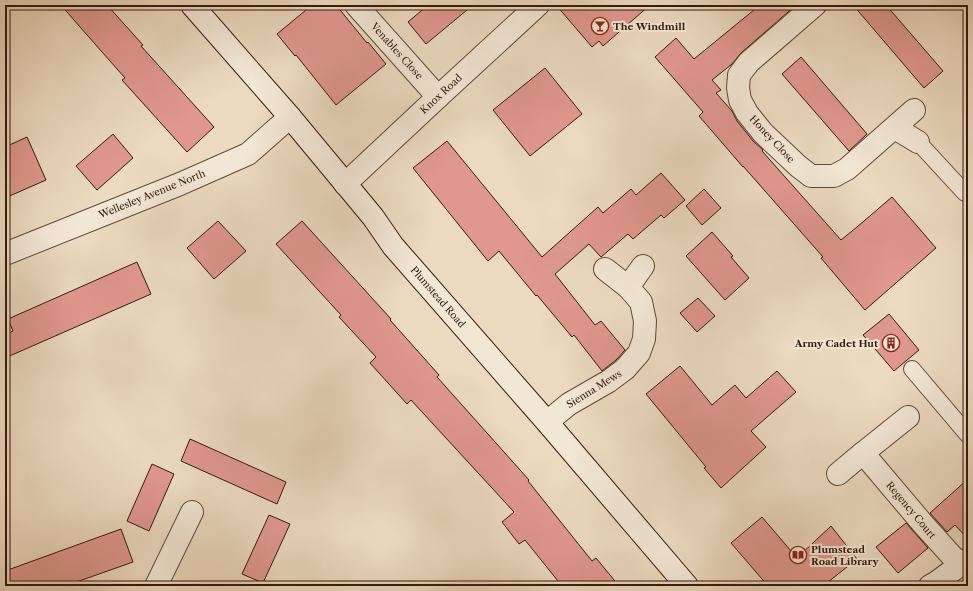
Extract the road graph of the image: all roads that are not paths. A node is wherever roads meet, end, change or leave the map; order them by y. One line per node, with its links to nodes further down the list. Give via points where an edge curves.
1 (192, 5): 7 (street, Plumstead Road)
2 (356, 5): 5 (street, Venables Close)
3 (538, 5): 5 (street, Knox Road)
4 (804, 9): 8 (street, Honey Close, via 739,75 740,100 747,113 763,133 811,176 834,176 847,169)
5 (438, 97): 10 (street, Knox Road)
6 (914, 110): 8 (street, Honey Close)
7 (290, 118): 10 (street, Plumstead Road); 12 (street, Wellesley Avenue North, via 248,154)
8 (895, 128): 9 (street)
9 (918, 142): 11 (lane)
10 (345, 184): 18 (street, Plumstead Road, via 373,216 392,246)
11 (965, 193)
12 (5, 254)
13 (643, 266): 15 (street)
14 (605, 268): 15 (street, Sienna Mews)
15 (628, 287): 18 (street, Sienna Mews, via 641,302 645,321 644,339 639,353 625,370 610,382 569,404)
16 (912, 369): 19 (lane)
17 (908, 417): 20 (street)
18 (547, 422): 25 (street, Plumstead Road)
19 (968, 435)
20 (863, 453): 21 (street); 23 (street, Regency Court, via 923,524)
21 (838, 474)
22 (192, 512): 24 (street)
23 (964, 562): 26 (street)
24 (156, 586)
25 (687, 586)
26 (930, 586)

